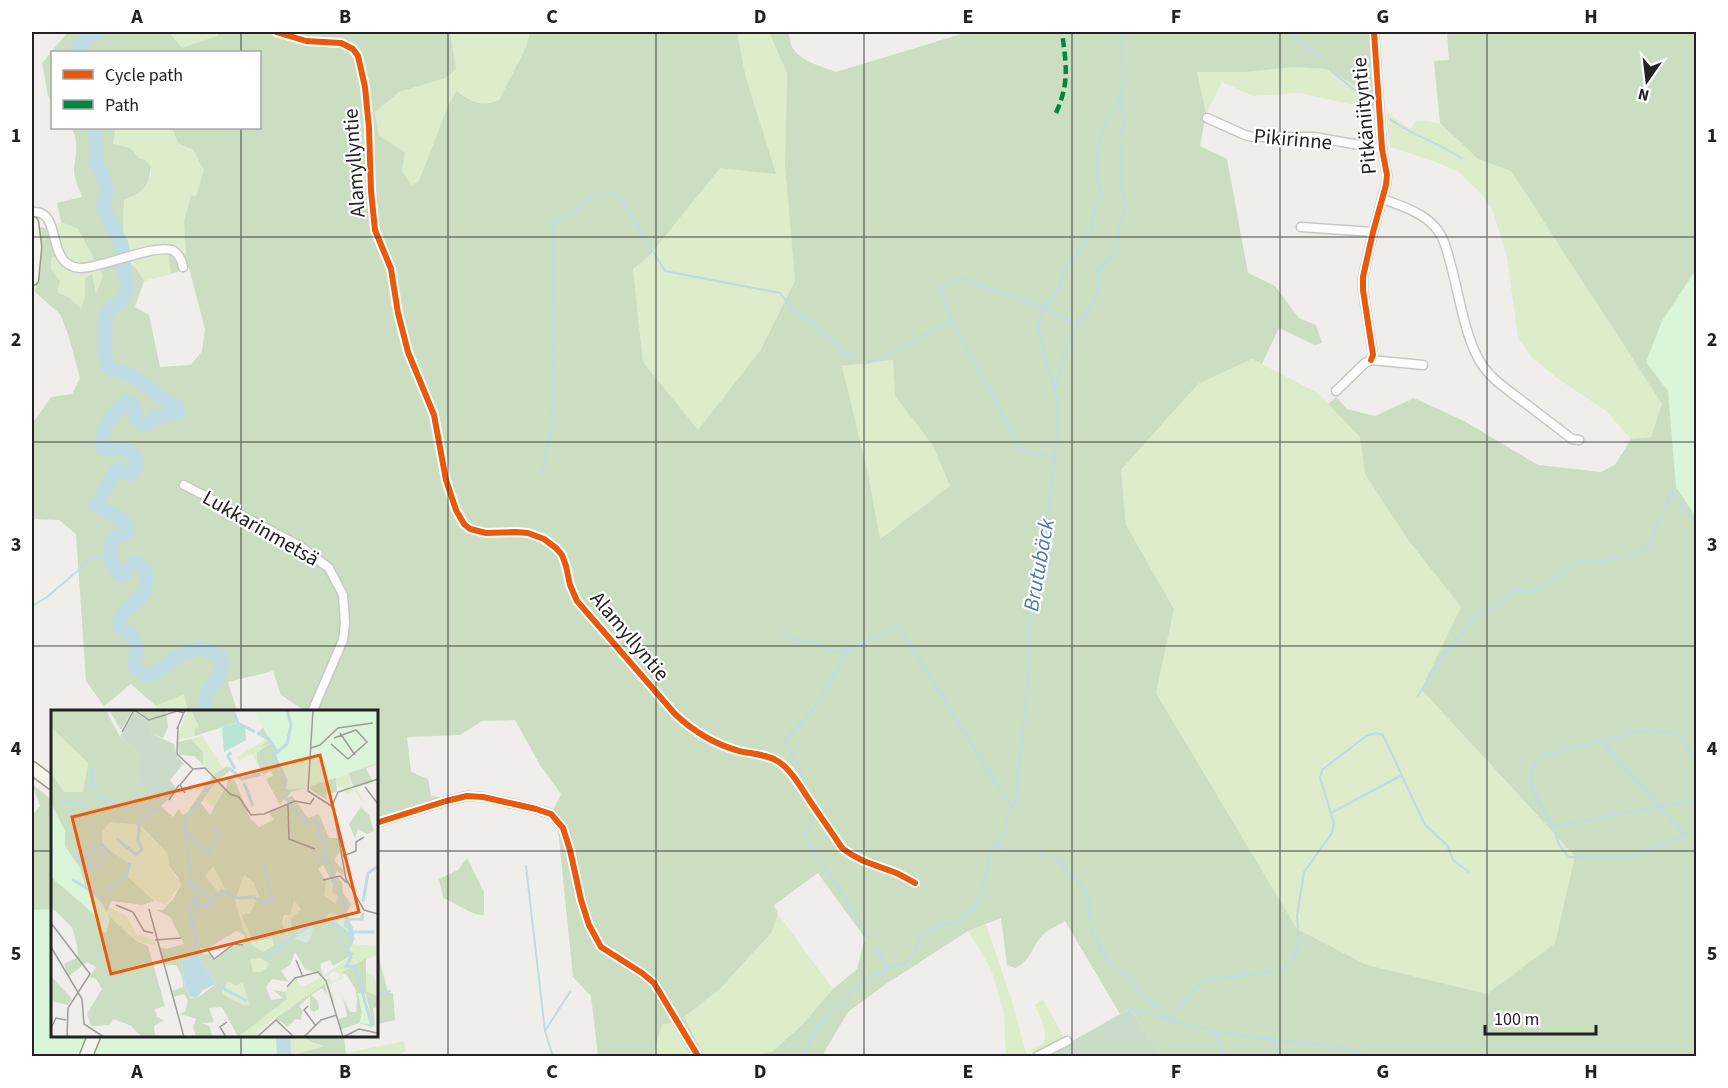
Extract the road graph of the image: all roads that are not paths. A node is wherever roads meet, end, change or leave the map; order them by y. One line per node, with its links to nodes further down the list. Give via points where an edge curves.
1 (1374, 32): 3 (street, Pitkäniityntie)
2 (1207, 118): 3 (street, Pikirinne, via 1253,137 1314,137)
3 (1382, 149): 4 (street, Pitkäniityntie, via 1387,175)
4 (1383, 199): 8 (street, Pitkäniityntie); 14 (street, via 1412,210 1437,228 1448,253 1470,338 1485,368 1572,439)
5 (32, 212): 9 (street, via 44,214 49,220 62,261 69,266 82,268 167,249 175,252)
6 (32, 223): 10 (main road)
7 (1301, 227): 8 (street)
8 (1373, 232): 11 (street, Pitkäniityntie, via 1363,290)
9 (183, 267)
10 (32, 279)
11 (1371, 360): 12 (street); 13 (street)
12 (1423, 365)
13 (1336, 391)
14 (1579, 440)
15 (184, 485): 16 (street, Lukkarinmetsä, via 300,546 329,568 343,595 345,623)
16 (312, 710)
17 (32, 768): 18 (main road)
18 (51, 782)
19 (378, 822): 23 (street, via 467,796 551,814 563,828 581,900 601,947 654,983)
20 (93, 1037): 22 (main road)
21 (1067, 1041): 24 (street)
22 (86, 1056)
23 (698, 1056)
24 (1038, 1056)

